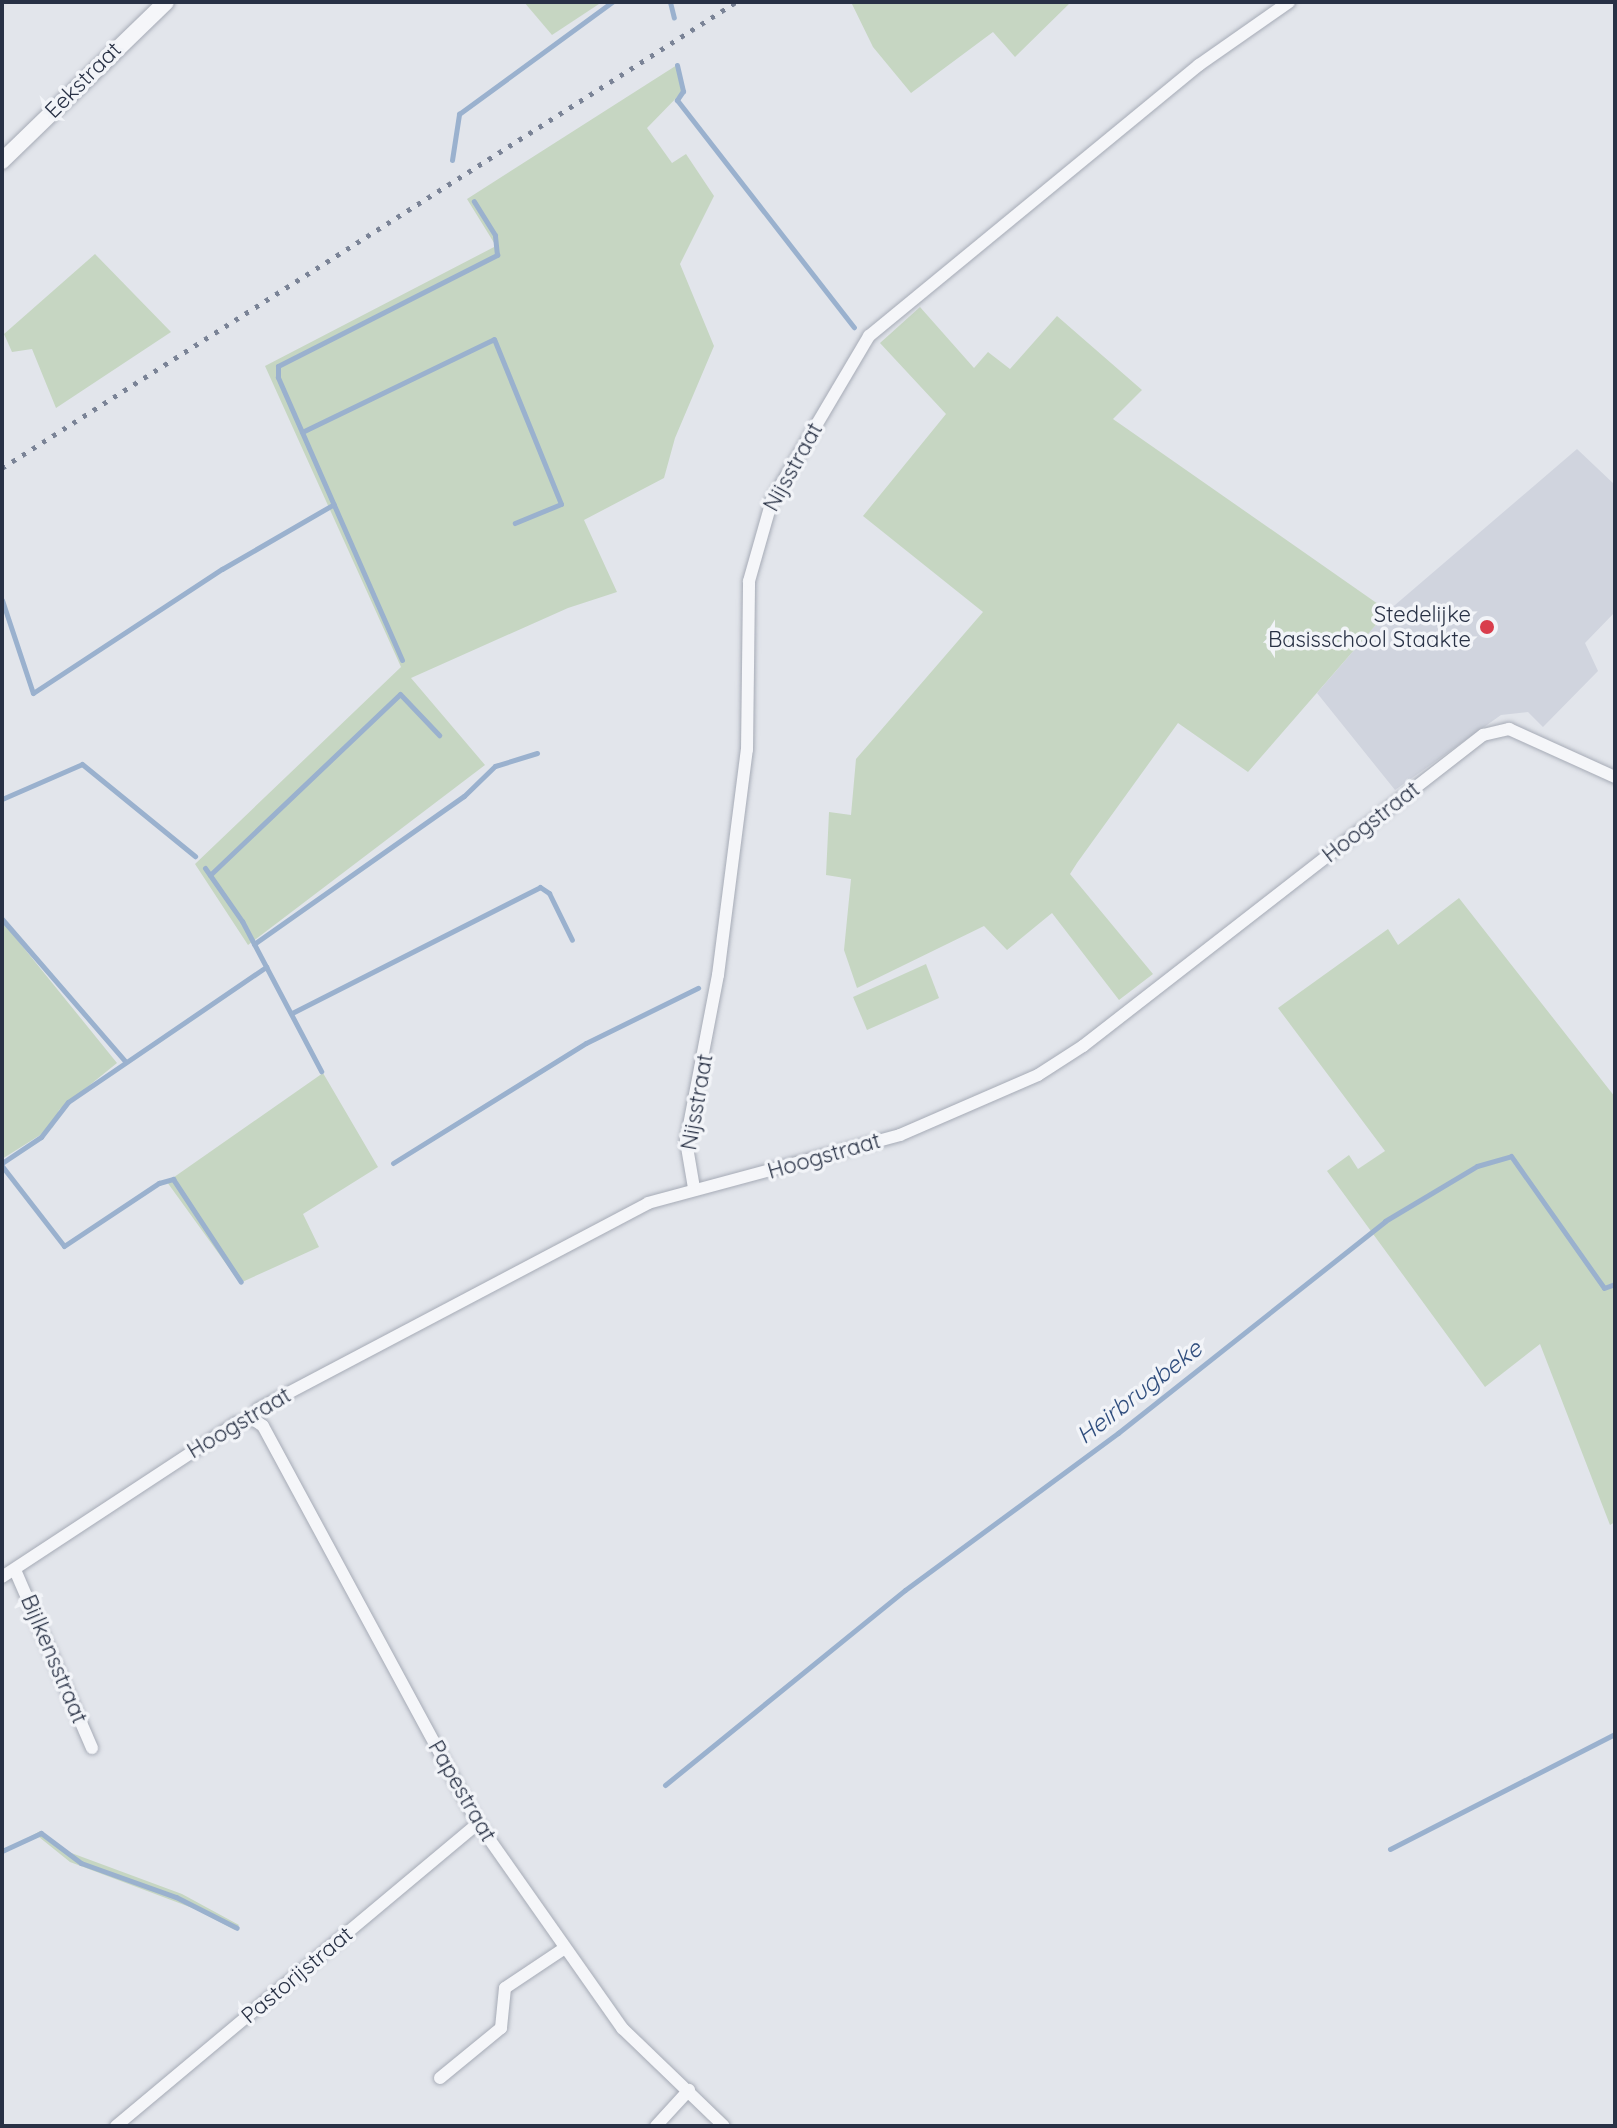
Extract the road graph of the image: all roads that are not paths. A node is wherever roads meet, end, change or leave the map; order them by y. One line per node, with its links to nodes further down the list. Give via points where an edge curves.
1 (166, 2): 3 (street, Eekstraat)
2 (1289, 2): 5 (street, Nijsstraat, via 1199,65 869,336 772,500 749,581 747,750 718,975 686,1141)
3 (2, 161)
4 (1615, 777): 5 (street, Hoogstraat, via 1509,729 1483,735 1083,1046 1038,1075 900,1135 773,1172)
5 (694, 1188): 6 (street, Hoogstraat, via 648,1203 423,1320 258,1409)
6 (253, 1419): 7 (street, Hoogstraat, via 236,1423); 10 (street, Papestraat, via 263,1426)
7 (15, 1570): 8 (street, Hoogstraat); 9 (street, Bijlkensstraat)
8 (2, 1577)
9 (92, 1748)
10 (478, 1823): 11 (street, Papestraat); 14 (street, Pastorijstraat)
11 (565, 1948): 12 (street, via 505,1988 501,2028); 13 (street, Papestraat, via 622,2028)
12 (440, 2078)
13 (689, 2090): 15 (street); 16 (street, Papestraat)
14 (116, 2126)
15 (656, 2126)
16 (724, 2126)

